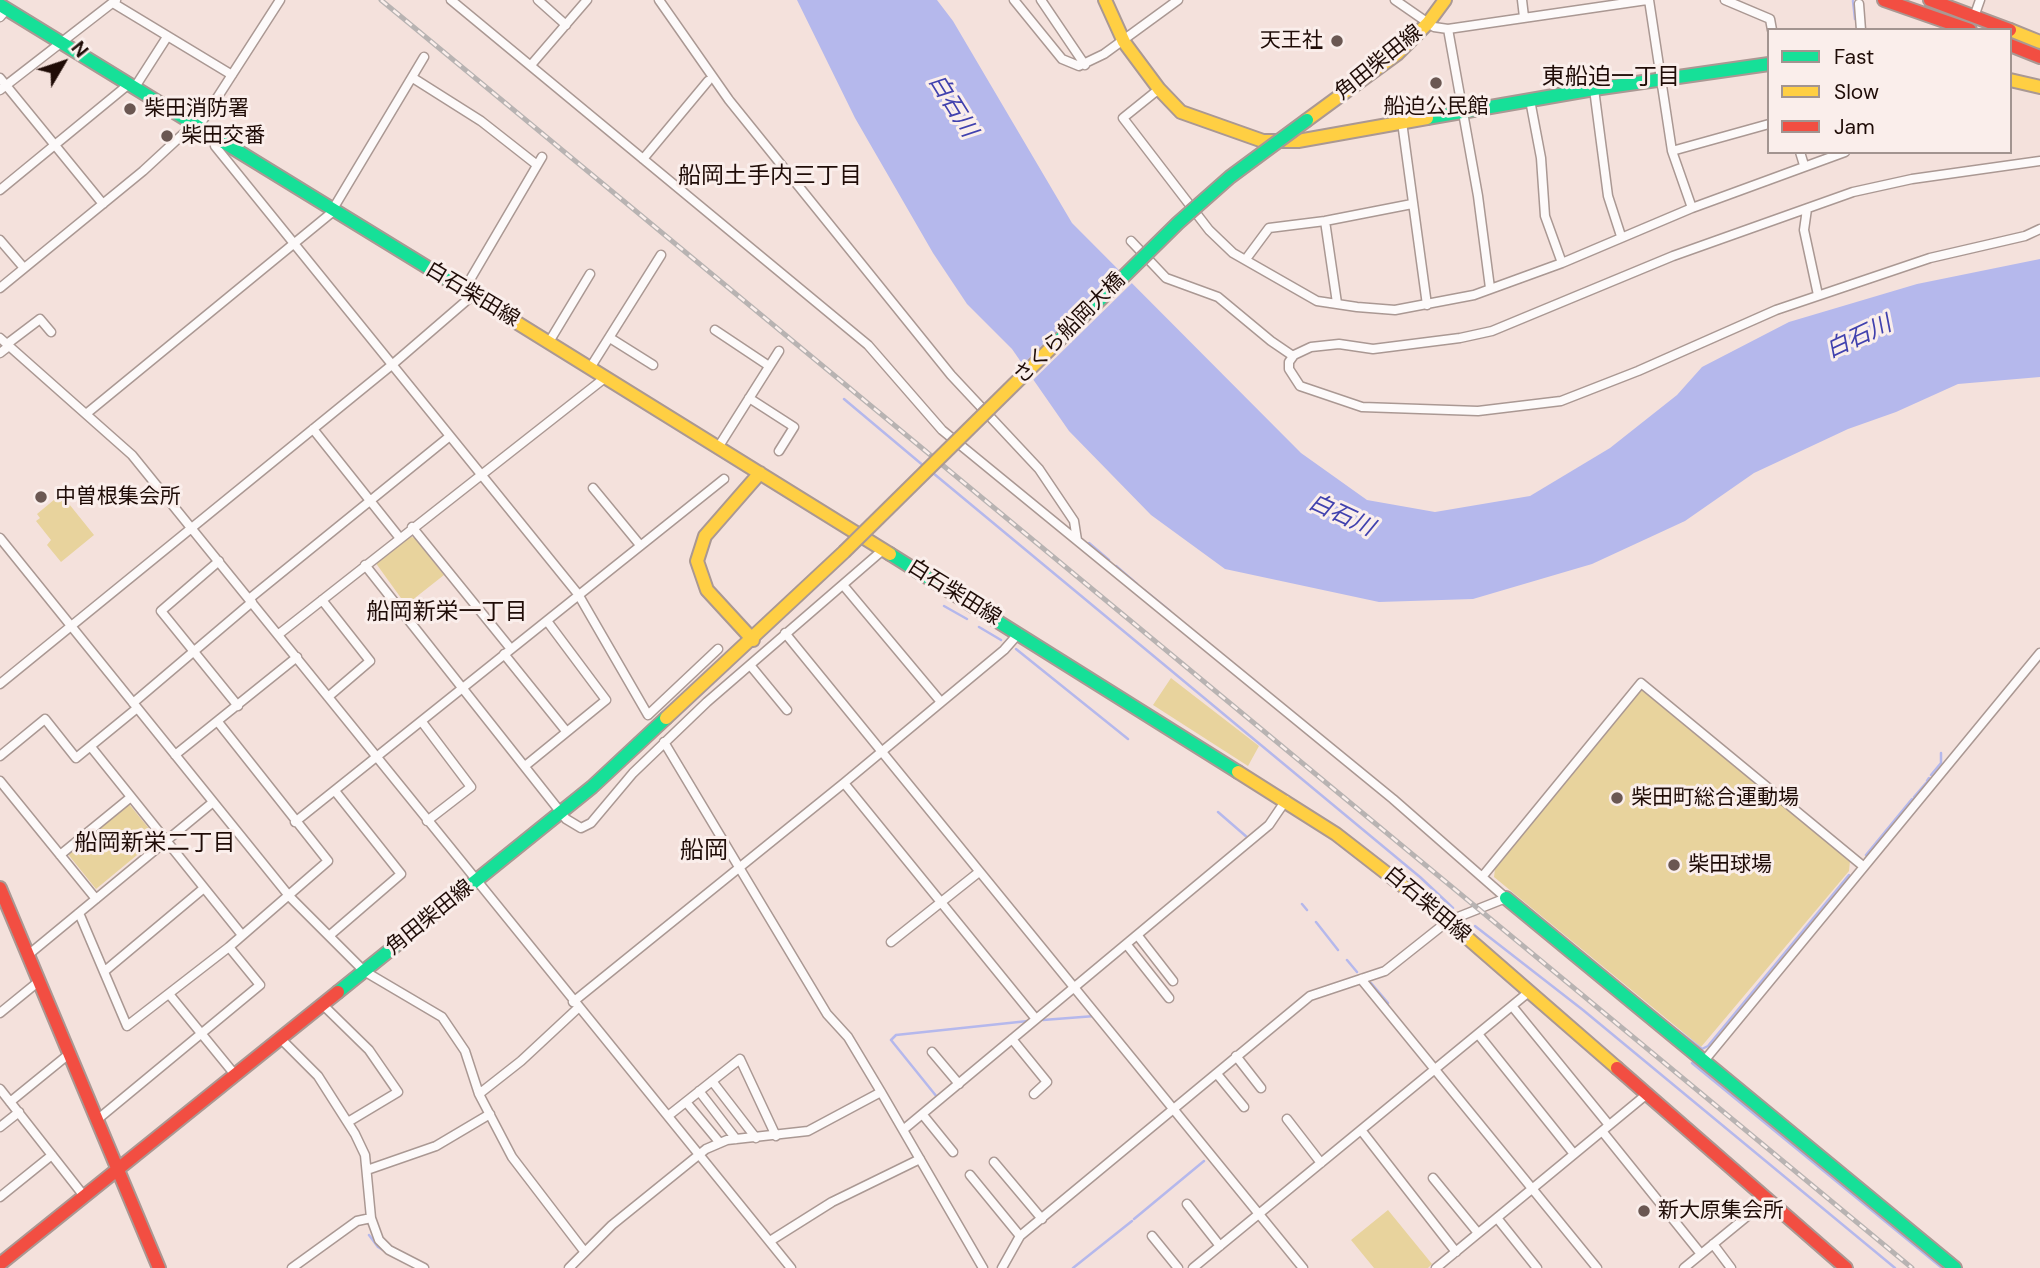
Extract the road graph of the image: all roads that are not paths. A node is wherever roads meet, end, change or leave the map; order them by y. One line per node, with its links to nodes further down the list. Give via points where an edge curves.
1 (280, 0): 42 (street)
2 (452, 0): 40 (street)
3 (538, 0): 24 (street)
4 (587, 0): 24 (street)
5 (659, 0): 118 (street, via 729,100 949,373 1039,469 1074,522)
6 (1014, 0): 41 (street, via 1062,59)
7 (1041, 0): 41 (street)
8 (1105, 0): 33 (main road)
9 (1395, 0): 23 (street)
10 (1445, 0): 23 (main road, 角田柴田線)
11 (1522, 0): 22 (street)
12 (1648, 0): 22 (street); 44 (street)
13 (1725, 0): 25 (street, via 1769,19)
14 (1884, 0): 27 (main road)
15 (1930, 0): 21 (main road)
16 (1980, 0): 21 (street)
17 (115, 1): 32 (street); 34 (street)
18 (1174, 1): 33 (street)
19 (1859, 4): 26 (street)
20 (2, 10): 34 (main road, 白石柴田線)
21 (1974, 16): 28 (street); 29 (main road)
22 (1524, 17): 30 (street)
23 (1428, 23): 30 (street); 54 (main road, 角田柴田線, via 1387,62)
24 (566, 24): 40 (street)
25 (1771, 28)
26 (1861, 28)
27 (1964, 28)
28 (1971, 28)
29 (2005, 28)
30 (1448, 29): 53 (street)
31 (2012, 31): 35 (main road)
32 (166, 37): 42 (street); 48 (street)
33 (1124, 41): 41 (street); 50 (main road)
34 (62, 42): 47 (street); 48 (main road, 白石柴田線)
35 (2040, 42)
36 (2012, 46): 37 (main road)
37 (2040, 57)
38 (424, 58): 43 (street)
39 (1767, 64): 44 (main road)
40 (531, 65): 63 (street)
41 (1085, 65)
42 (232, 75): 56 (street)
43 (413, 78): 71 (street); 85 (street, via 539,161)
44 (1664, 80): 51 (main road); 60 (street)
45 (2012, 80): 49 (main road)
46 (708, 81): 63 (street)
47 (2, 84): 59 (street)
48 (132, 85): 56 (main road, 白石柴田線); 59 (street)
49 (2040, 87)
50 (1159, 89): 55 (main road, via 1192,118 1262,141 1298,141); 79 (street, via 1123,118 1209,230 1233,253)
51 (1594, 89): 52 (main road); 74 (street, via 1608,196)
52 (1530, 100): 53 (main road); 80 (street, via 1545,216)
53 (1462, 112): 55 (main road); 84 (street)
54 (1307, 120): 121 (main road, さくら船岡大橋, bridge, via 1230,177 1178,223)
55 (1402, 122): 68 (street)
56 (197, 125): 58 (main road, 白石柴田線); 67 (street)
57 (1767, 125): 60 (street)
58 (214, 135): 71 (main road, 白石柴田線); 77 (street, via 215,146)
59 (56, 145): 66 (street); 67 (street)
60 (1672, 151): 69 (street)
61 (1801, 154): 65 (street)
62 (1839, 154): 65 (street)
63 (643, 159): 118 (street, via 868,345 942,430)
64 (2040, 162): 70 (street, via 1912,180 1853,192)
65 (1804, 165): 69 (street)
66 (0, 190)
67 (103, 204): 81 (street)
68 (1412, 204): 72 (street); 88 (street)
69 (1692, 208): 74 (street)
70 (1807, 209): 86 (street, via 1804,230); 97 (street, via 1674,256 1492,331 1373,349 1325,345)
71 (333, 210): 77 (street); 85 (main road, 白石柴田線)
72 (1325, 222): 79 (street, via 1269,228); 87 (street)
73 (2040, 229): 86 (street, via 1930,258)
74 (1621, 236): 80 (street)
75 (0, 240): 81 (street)
76 (1131, 241): 97 (street, via 1166,278 1218,297)
77 (296, 243): 98 (street); 104 (street)
78 (661, 254): 92 (street)
79 (1247, 259): 87 (street, via 1317,301)
80 (1562, 263): 84 (street)
81 (24, 268): 83 (street)
82 (590, 274): 93 (street)
83 (0, 288)
84 (1490, 288): 88 (street)
85 (468, 293): 93 (main road, 白石柴田線); 98 (street)
86 (1818, 295): 97 (street, via 1562,401 1519,408 1429,411 1362,407 1300,386 1289,369)
87 (1337, 303): 88 (street, via 1395,310)
88 (1427, 304)
89 (715, 330): 100 (street)
90 (51, 332): 94 (street, via 40,319)
91 (0, 338): 94 (street)
92 (610, 338): 99 (street); 101 (street)
93 (549, 342): 101 (main road, 白石柴田線)
94 (8, 345): 96 (street); 104 (street)
95 (779, 351): 100 (street)
96 (0, 353)
97 (1293, 356)
98 (393, 364): 105 (street); 106 (street)
99 (653, 365)
100 (769, 366): 103 (street)
101 (590, 368): 102 (main road, 白石柴田線)
102 (606, 377): 107 (main road, 白石柴田線); 110 (street)
103 (749, 398): 107 (street); 108 (street, via 794,427)
104 (86, 414): 115 (street, via 132,455)
105 (313, 429): 113 (street); 115 (street)
106 (450, 436): 110 (street); 113 (street)
107 (719, 446): 109 (main road, 白石柴田線)
108 (779, 451)
109 (760, 473): 120 (main road, 白石柴田線); 133 (main road, via 705,536 697,561 707,590)
110 (482, 475): 114 (street); 125 (street)
111 (724, 479): 119 (street)
112 (593, 488): 119 (street)
113 (370, 500): 116 (street); 126 (street)
114 (412, 527): 116 (street); 136 (street)
115 (192, 529): 122 (street); 129 (street)
116 (400, 537): 123 (street)
117 (0, 538): 129 (street)
118 (1077, 540): 171 (street)
119 (640, 545): 125 (street)
120 (884, 549): 124 (street); 131 (main road, 白石柴田線)
121 (844, 552): 133 (main road, 角田柴田線)
122 (219, 561): 126 (street); 134 (street, via 160,611)
123 (365, 565): 127 (street); 141 (street)
124 (843, 585): 130 (street); 143 (street)
125 (579, 594): 128 (street); 135 (street, via 648,715)
126 (251, 600): 132 (street); 134 (street)
127 (322, 600): 132 (street); 142 (street, via 370,660)
128 (547, 621): 136 (street); 149 (street, via 606,700)
129 (71, 626): 140 (street); 144 (street)
130 (785, 633): 139 (street); 152 (street)
131 (1019, 633): 143 (street); 161 (main road, 白石柴田線)
132 (279, 634): 138 (street)
133 (753, 640): 163 (main road, 角田柴田線)
134 (194, 649): 144 (street); 145 (street)
135 (718, 649)
136 (508, 652): 141 (street); 149 (street)
137 (2040, 653): 168 (street)
138 (297, 657): 142 (street); 145 (street)
139 (750, 665): 146 (street); 150 (street)
140 (0, 684)
141 (464, 688): 148 (street); 156 (street)
142 (328, 697): 155 (street)
143 (941, 702): 152 (street)
144 (134, 706): 151 (street); 153 (street)
145 (238, 706): 147 (street)
146 (787, 710)
147 (218, 722): 153 (street); 165 (street)
148 (422, 722): 155 (street); 164 (street, via 471,788)
149 (566, 732): 156 (street)
150 (664, 742): 163 (street, via 586,827 572,825); 169 (street)
151 (90, 747): 154 (street, via 76,758 45,719); 160 (street)
152 (881, 751): 158 (street); 170 (street)
153 (175, 755): 162 (street)
154 (0, 756)
155 (375, 758): 159 (street); 164 (street)
156 (525, 766): 163 (street)
157 (0, 781): 167 (street)
158 (844, 783): 169 (street); 178 (street)
159 (335, 792): 165 (street); 182 (street, via 401,874)
160 (131, 797): 166 (street); 167 (street)
161 (1286, 800): 180 (main road, 白石柴田線, via 1382,867); 183 (street, via 1269,825)
162 (212, 803): 166 (street); 175 (street)
163 (561, 812): 172 (main road, 角田柴田線)
164 (427, 821): 172 (street)
165 (295, 822): 175 (street, via 328,861)
166 (167, 841): 173 (street); 177 (street)
167 (60, 855): 177 (street)
168 (1863, 866): 171 (street, via 1640,683); 210 (street)
169 (738, 868): 199 (street); 219 (street, via 827,1014 848,1037)
170 (979, 872): 178 (street); 193 (street)
171 (1482, 877): 176 (street)
172 (476, 881): 189 (main road, 角田柴田線); 199 (street)
173 (204, 888): 181 (street); 188 (street)
174 (2, 897): 187 (main road)
175 (290, 897): 181 (street); 182 (street)
176 (1506, 898): 180 (street); 210 (main road)
177 (96, 899): 179 (street)
178 (944, 902): 184 (street); 202 (street)
179 (79, 913): 187 (street); 188 (street)
180 (1448, 921): 190 (street, via 1404,960); 194 (main road, 白石柴田線)
181 (242, 935): 186 (street)
182 (329, 936): 189 (street)
183 (1138, 936): 185 (street); 191 (street)
184 (891, 942)
185 (1127, 946): 193 (street); 196 (street)
186 (229, 947): 195 (street); 203 (street, via 260,985)
187 (27, 955): 192 (main road)
188 (106, 970): 195 (street, via 127,1026)
189 (364, 971): 198 (main road, 角田柴田線); 220 (street, via 442,1017 465,1051)
190 (1361, 979): 209 (street, via 1310,996); 211 (street)
191 (1173, 981)
192 (38, 982): 201 (street); 208 (main road)
193 (1075, 988): 202 (street); 226 (street)
194 (1530, 991): 200 (street); 222 (main road, 白石柴田線)
195 (169, 994): 203 (street)
196 (1169, 998)
197 (0, 999): 201 (street)
198 (323, 1005): 205 (main road, 角田柴田線); 233 (street, via 369,1050 398,1092)
199 (576, 1005): 220 (street, via 521,1061); 230 (street)
200 (1512, 1006): 204 (street); 235 (street)
201 (3, 1010)
202 (1036, 1019): 206 (street)
203 (202, 1033): 213 (street); 231 (street)
204 (1478, 1034): 211 (street); 244 (street)
205 (281, 1039): 213 (main road, 角田柴田線); 233 (street, via 318,1076)
206 (1012, 1039): 215 (street); 221 (street, via 1047,1082)
207 (932, 1052): 215 (street)
208 (69, 1054): 223 (street); 231 (main road)
209 (1236, 1056): 212 (street); 216 (street)
210 (1704, 1061): 288 (main road)
211 (1434, 1070): 237 (street); 253 (street)
212 (1217, 1074): 225 (street); 226 (street)
213 (236, 1076): 249 (main road, 角田柴田線)
214 (712, 1081): 218 (street); 238 (street, via 740,1059); 239 (street)
215 (959, 1084): 229 (street)
216 (1261, 1088)
217 (0, 1089): 223 (street)
218 (699, 1091): 224 (street); 240 (street)
219 (881, 1092): 236 (street); 238 (street, via 808,1131)
220 (480, 1094): 228 (street)
221 (1034, 1094)
222 (1647, 1094): 235 (street); 256 (main road, 白石柴田線)
223 (10, 1102): 227 (street)
224 (686, 1102): 230 (street); 241 (street)
225 (1244, 1107)
226 (1174, 1109): 258 (street); 261 (street)
227 (19, 1112): 234 (street); 245 (street)
228 (490, 1114): 250 (street, via 436,1146); 268 (street, via 512,1157)
229 (923, 1115): 236 (street); 242 (street)
230 (668, 1116): 243 (street)
231 (98, 1119): 249 (main road)
232 (1287, 1119): 248 (street)
233 (348, 1122): 250 (street)
234 (0, 1127)
235 (1605, 1128): 244 (street); 270 (street)
236 (903, 1130): 246 (street)
237 (1360, 1130): 248 (street); 269 (street)
238 (776, 1136): 239 (street)
239 (756, 1138): 240 (street)
240 (736, 1139): 241 (street)
241 (720, 1143): 243 (street)
242 (953, 1152)
243 (700, 1154): 265 (street); 268 (street)
244 (1574, 1154): 253 (street)
245 (52, 1155): 254 (street); 255 (street)
246 (920, 1159): 265 (street, via 832,1202); 277 (street)
247 (994, 1162): 261 (street)
248 (1321, 1163): 258 (street)
249 (117, 1169): 254 (main road, 角田柴田線); 272 (main road)
250 (367, 1170): 259 (street)
251 (970, 1175): 263 (street)
252 (1433, 1178): 262 (street)
253 (1533, 1188): 260 (street); 284 (street)
254 (85, 1196): 271 (main road, 角田柴田線)
255 (0, 1197)
256 (1767, 1200): 266 (street); 287 (main road, 白石柴田線)
257 (1187, 1205): 267 (street)
258 (1258, 1214): 267 (street); 281 (street)
259 (371, 1217): 273 (street, via 357,1221); 274 (street, via 388,1250)
260 (1497, 1218): 262 (street); 283 (street)
261 (1042, 1219): 263 (street)
262 (1478, 1233): 269 (street)
263 (1020, 1236): 278 (street)
264 (1152, 1236): 279 (street)
265 (770, 1241): 276 (street)
266 (1713, 1244): 270 (street); 286 (street)
267 (1220, 1245): 280 (street)
268 (584, 1251): 275 (street)
269 (1456, 1252): 282 (street)
270 (1701, 1254): 285 (street)
271 (0, 1264)
272 (159, 1268)
273 (292, 1268)
274 (424, 1268)
275 (569, 1268)
276 (791, 1268)
277 (983, 1268)
278 (1002, 1268)
279 (1178, 1268)
280 (1193, 1268)
281 (1303, 1268)
282 (1436, 1268)
283 (1537, 1268)
284 (1597, 1268)
285 (1684, 1268)
286 (1731, 1268)
287 (1846, 1268)
288 (1955, 1268)

